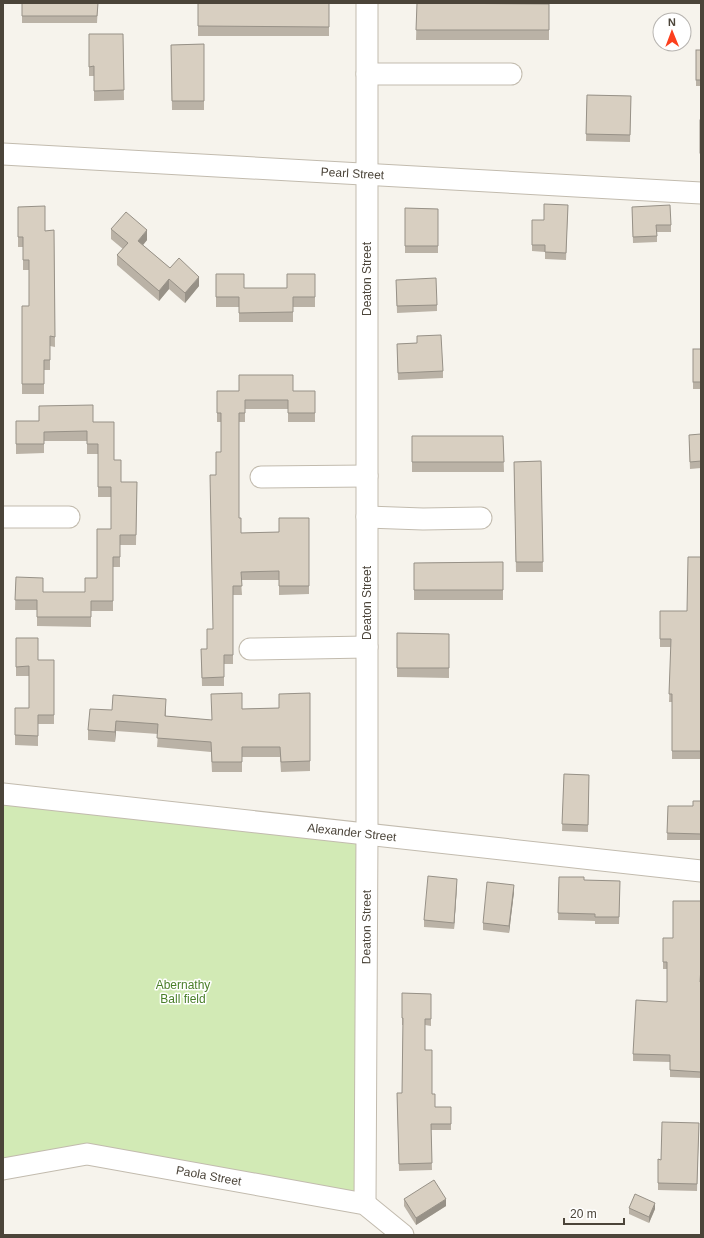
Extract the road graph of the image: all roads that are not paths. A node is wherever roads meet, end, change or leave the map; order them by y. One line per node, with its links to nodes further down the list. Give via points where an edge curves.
1 (367, 3): 2 (street, Deaton Street)
2 (367, 74): 3 (street); 5 (street, Deaton Street)
3 (511, 74)
4 (3, 154): 5 (street, Pearl Street)
5 (367, 175): 6 (street, Pearl Street); 7 (street, Deaton Street)
6 (701, 193)
7 (367, 476): 8 (street); 11 (street, Deaton Street)
8 (261, 477)
9 (3, 517): 10 (street)
10 (69, 517)
11 (367, 517): 12 (street); 13 (street, Deaton Street)
12 (481, 518)
13 (367, 648): 14 (street); 16 (street, Deaton Street)
14 (250, 649)
15 (3, 794): 16 (street, Alexander Street)
16 (367, 834): 17 (street, Alexander Street); 19 (street, Deaton Street)
17 (701, 871)
18 (3, 1169): 19 (street, Paola Street, via 87,1154)
19 (365, 1204): 20 (street, Paola Street)
20 (403, 1235)

